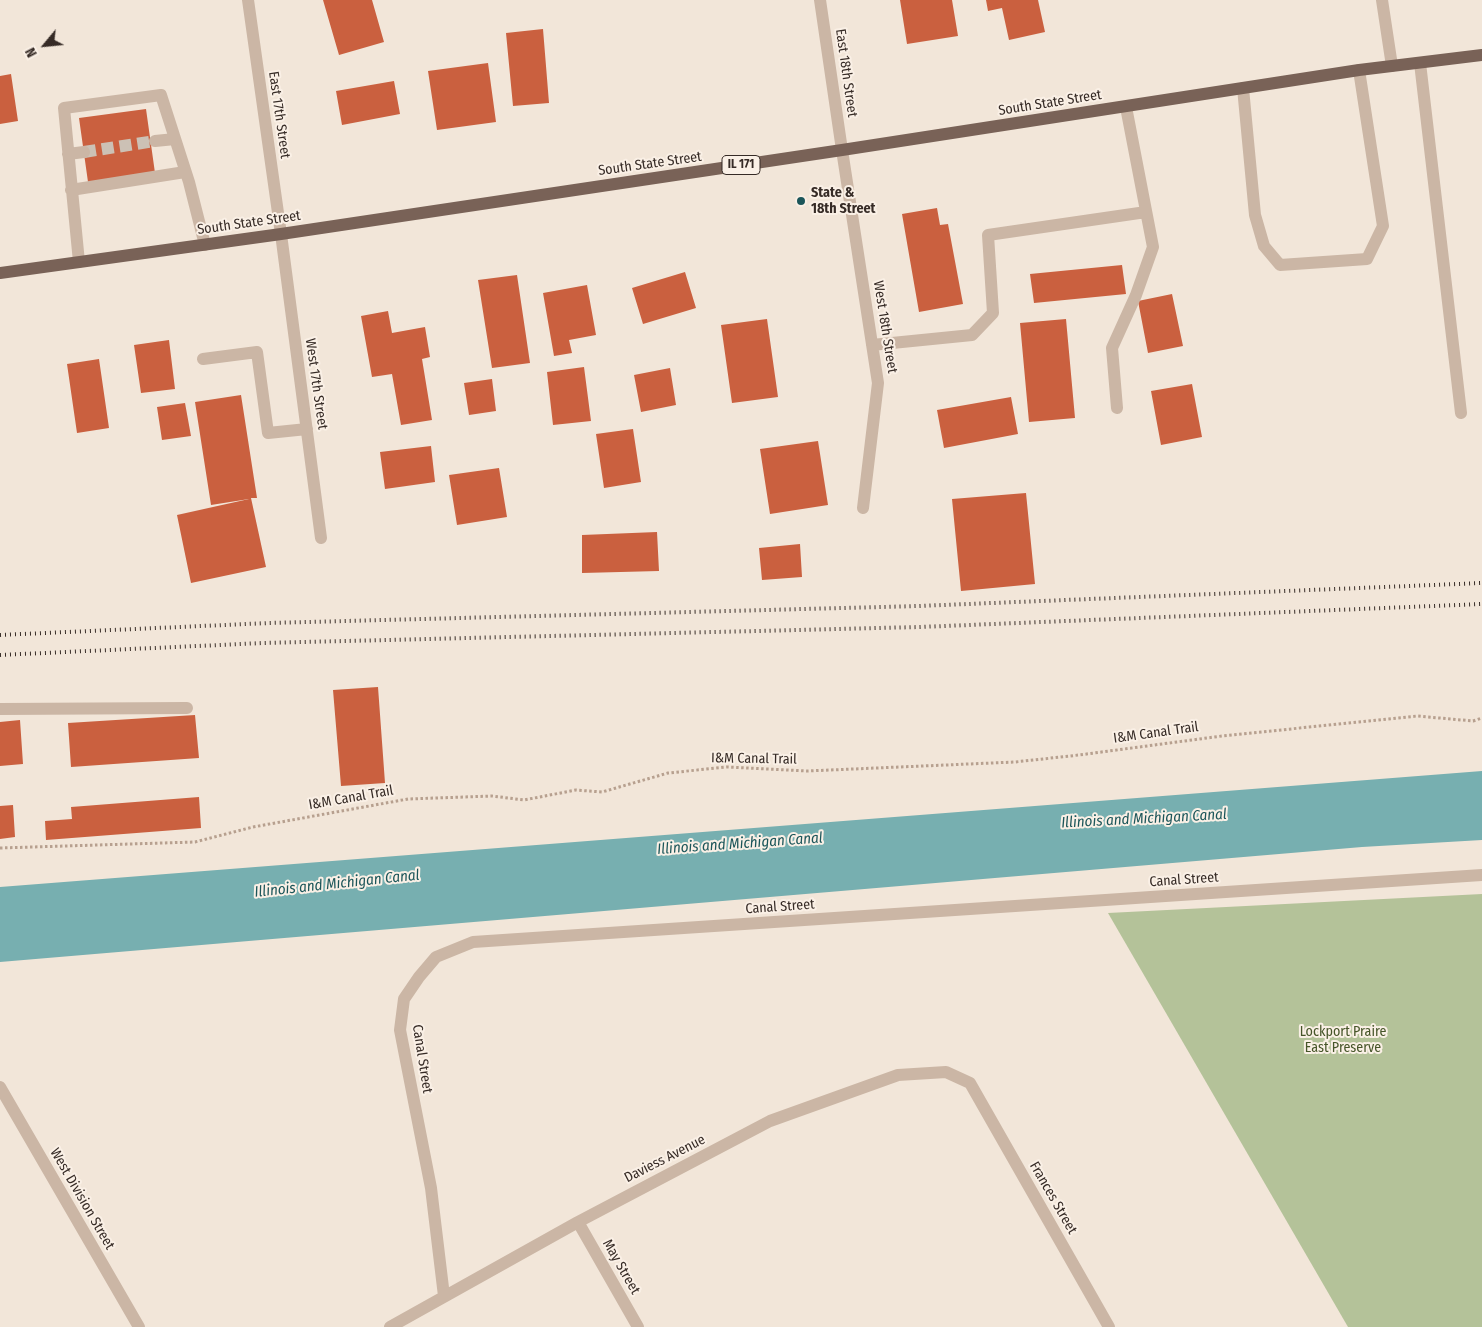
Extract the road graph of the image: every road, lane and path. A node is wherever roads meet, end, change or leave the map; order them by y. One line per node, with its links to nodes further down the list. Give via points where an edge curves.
1 (248, 0): 18 (street, East 17th Street)
2 (820, 0): 12 (street, East 18th Street)
3 (1382, 0): 6 (street)
4 (1482, 55): 5 (main road, South State Street / IL 171)
5 (1420, 63): 6 (main road, South State Street / IL 171); 25 (street)
6 (1392, 66): 7 (main road, South State Street / IL 171)
7 (1359, 70): 8 (main road, South State Street / IL 171); 8 (street, via 1383,226 1367,259 1280,265 1264,246 1255,215)
8 (1243, 88): 9 (main road, South State Street / IL 171)
9 (1126, 107): 12 (main road, South State Street / IL 171); 17 (street)
10 (175, 139): 11 (street); 14 (street, via 161,95 64,108); 15 (street)
11 (155, 142)
12 (842, 150): 18 (main road, South State Street / IL 171); 22 (street, West 18th Street)
13 (84, 152): 14 (street)
14 (68, 154): 16 (street)
15 (185, 172): 16 (street); 19 (street)
16 (71, 190): 20 (street)
17 (1146, 212): 22 (street, via 988,235 993,313 972,335); 24 (street, via 1153,248 1112,348)
18 (281, 234): 19 (main road, South State Street / IL 171); 26 (street, West 17th Street)
19 (205, 245): 20 (main road, South State Street / IL 171)
20 (79, 262): 21 (main road, South State Street / IL 171)
21 (0, 273)
22 (872, 345): 27 (street, West 18th Street, via 878,383)
23 (202, 359): 26 (street, via 257,352 268,433)
24 (1117, 408)
25 (1462, 412)
26 (307, 428): 28 (street, West 17th Street)
27 (863, 508)
28 (321, 538)
29 (186, 708): 30 (street)
30 (0, 709)
31 (1482, 718): 32 (path, I&M Canal Trail, via 1473,721 1418,716 1015,762 807,771 727,767 668,773 602,792 576,790 524,800 492,796 408,799 253,827 195,842)
32 (0, 848)
33 (1482, 875): 37 (street, Canal Street, via 473,942 436,957 404,999 400,1030 431,1188)
34 (970, 1083): 36 (street, Daviess Avenue, via 946,1072 898,1075 770,1121); 41 (street, Frances Street)
35 (0, 1087): 38 (street, West Division Street)
36 (578, 1222): 37 (street, Daviess Avenue); 40 (street, May Street)
37 (444, 1296): 39 (street, Daviess Avenue)
38 (139, 1327)
39 (390, 1327)
40 (638, 1327)
41 (1109, 1327)

